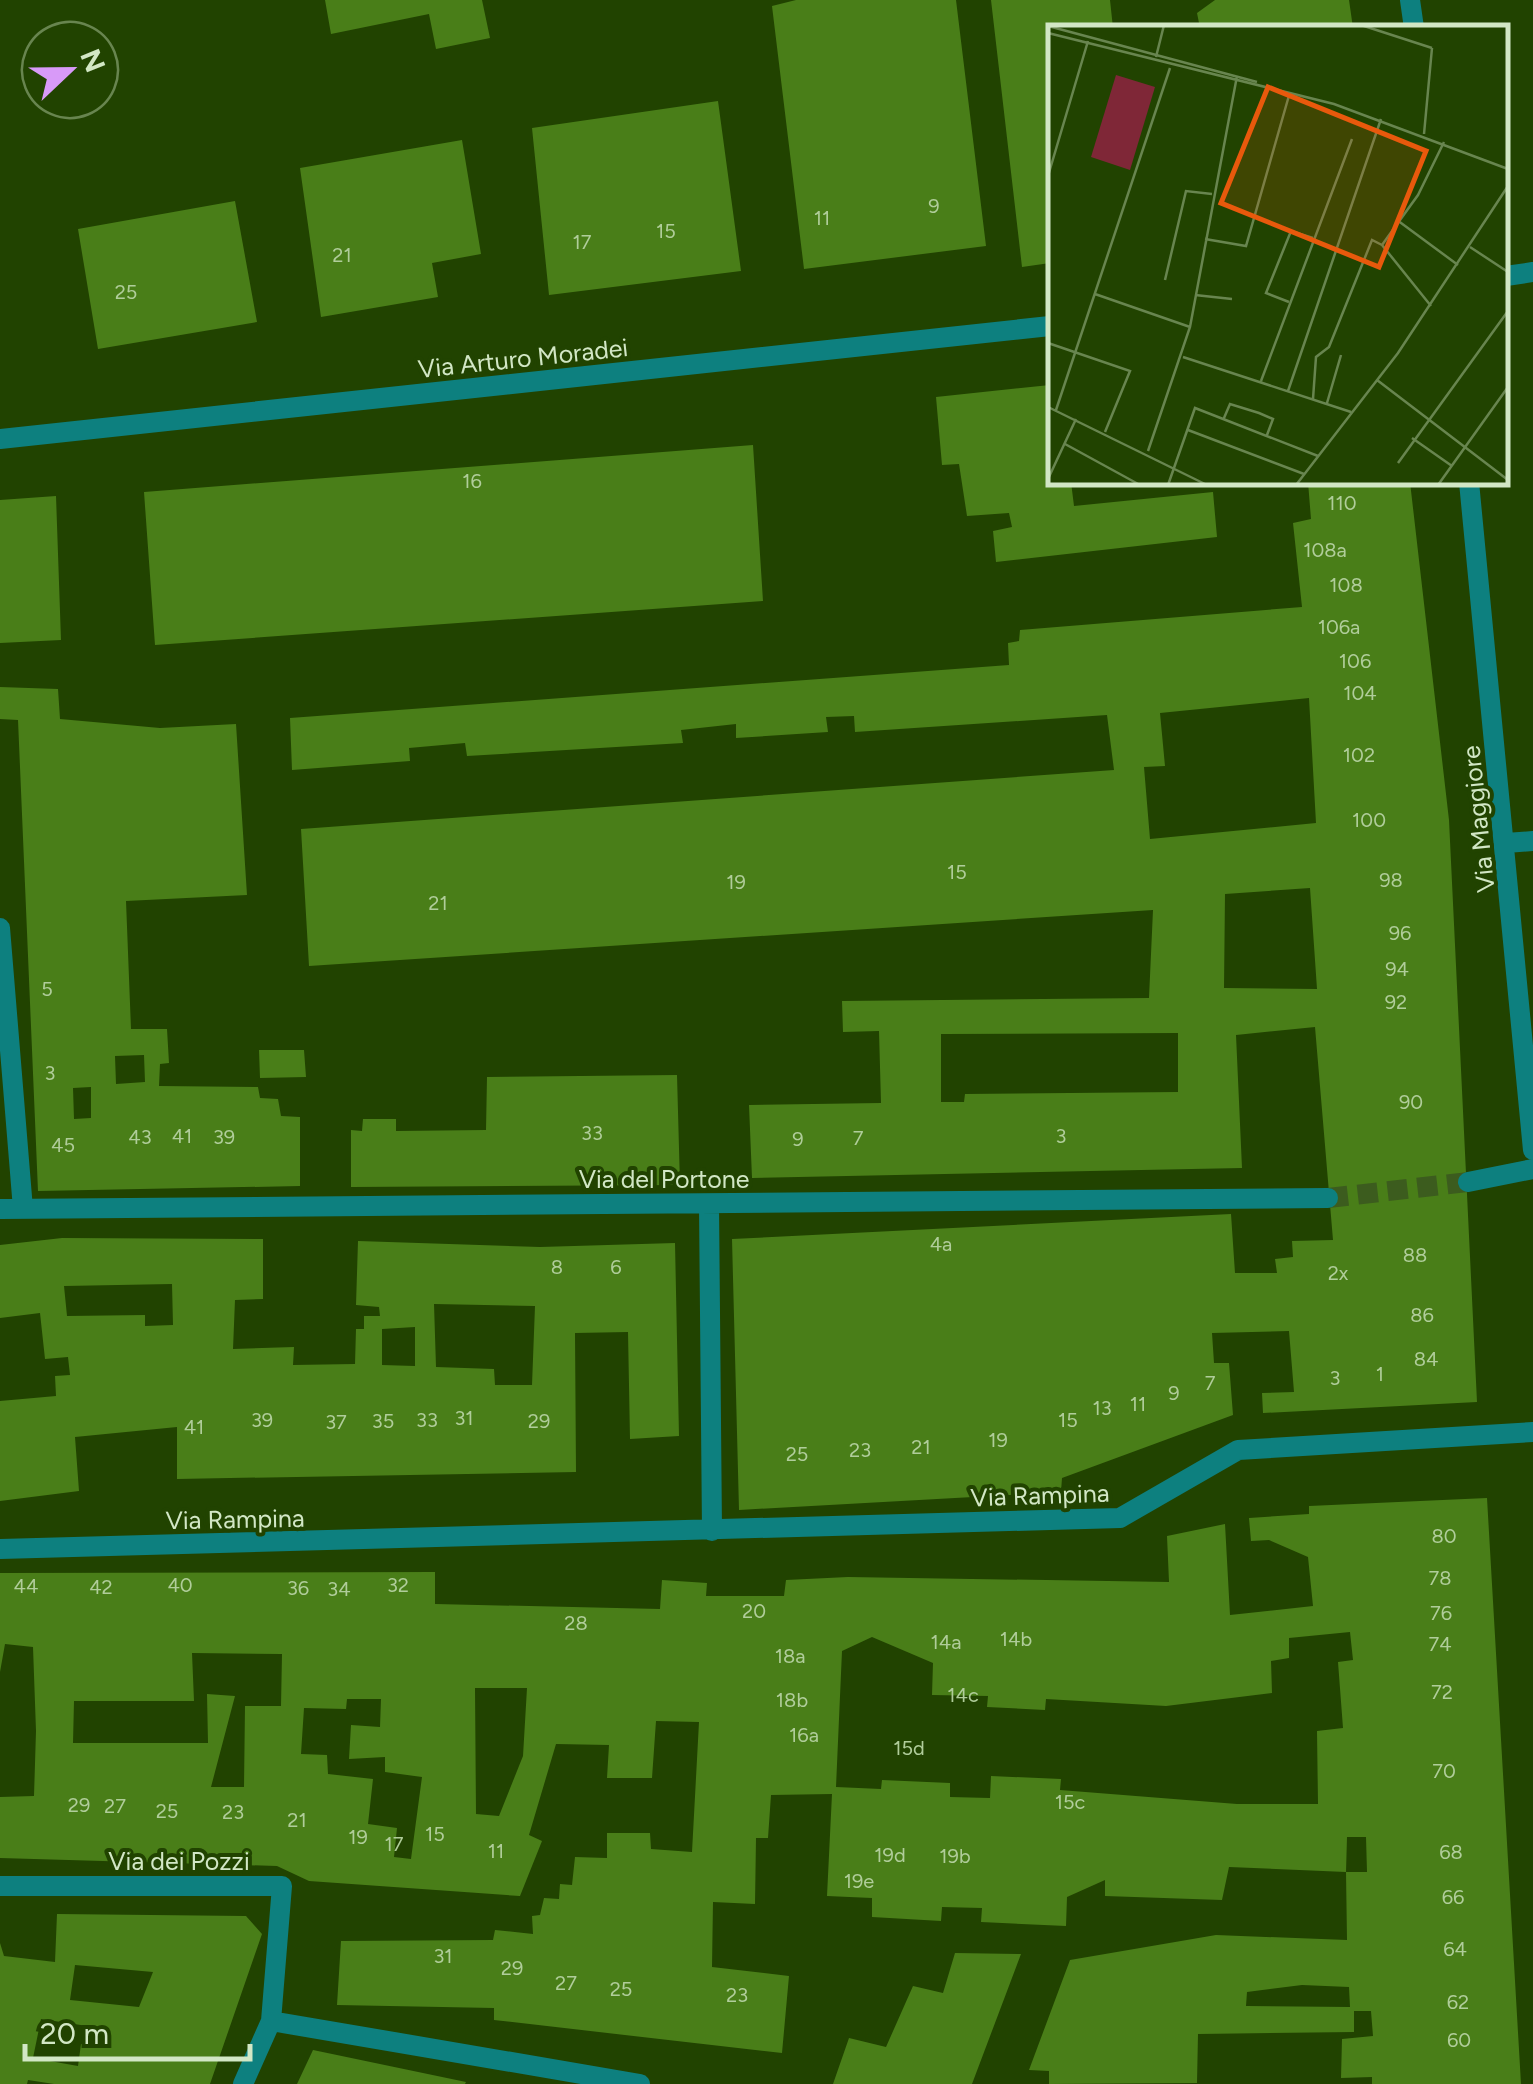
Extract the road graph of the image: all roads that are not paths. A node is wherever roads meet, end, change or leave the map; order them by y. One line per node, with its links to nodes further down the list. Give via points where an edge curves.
1 (1410, 0): 2 (street)
2 (1414, 25)
3 (1533, 272): 4 (street)
4 (1508, 276)
5 (1048, 326): 6 (street, Via Arturo Moradei)
6 (0, 439)
7 (1469, 485): 9 (street, Via Maggiore)
8 (1533, 841): 9 (street)
9 (1506, 843): 11 (street, Via Maggiore)
10 (0, 928): 16 (street)
11 (1533, 1150)
12 (1533, 1169): 13 (street)
13 (1468, 1182)
14 (1328, 1198): 15 (street, Via del Portone)
15 (710, 1204): 16 (street, Via del Portone); 19 (street)
16 (24, 1208): 17 (street, Via del Portone)
17 (0, 1209)
18 (1533, 1432): 19 (street, Via Rampina, via 1238,1450 1120,1518)
19 (712, 1531): 20 (street, Via Rampina)
20 (0, 1549)
21 (0, 1886): 22 (street, Via dei Pozzi, via 282,1886)
22 (270, 2021): 23 (street); 24 (street)
23 (626, 2082)
24 (243, 2084)

